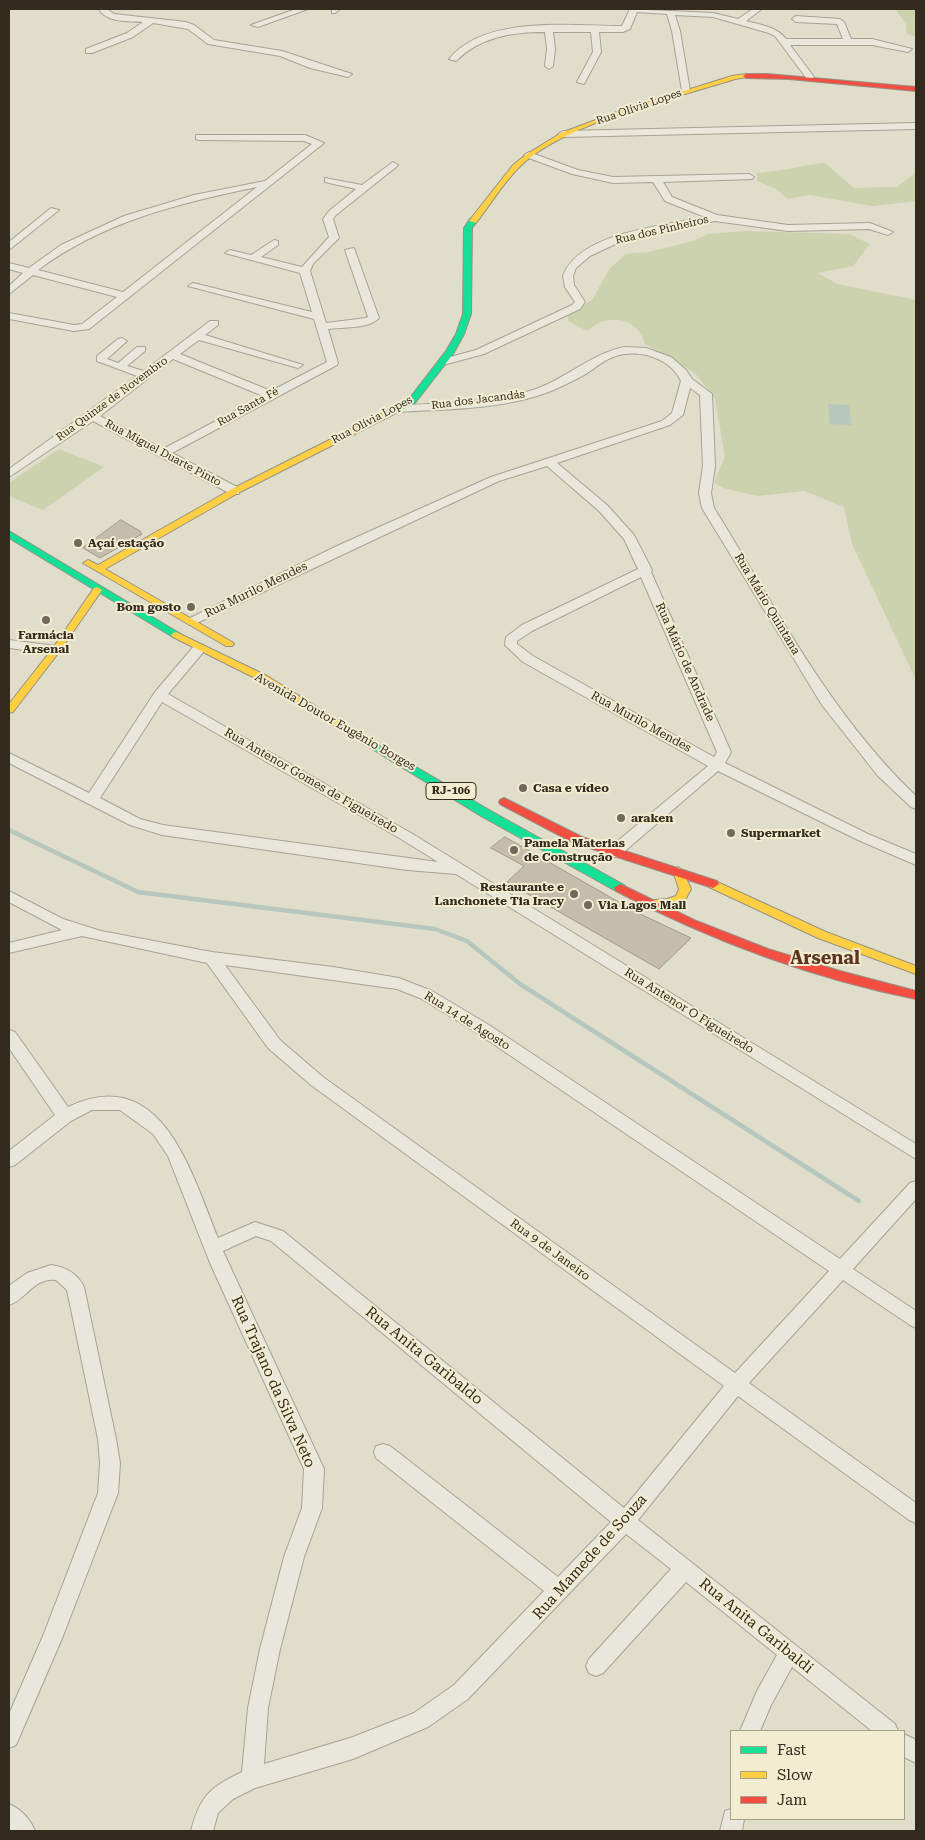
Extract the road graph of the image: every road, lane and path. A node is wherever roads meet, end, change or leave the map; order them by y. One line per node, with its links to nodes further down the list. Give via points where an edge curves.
1 (103, 9): 8 (street, via 112,16)
2 (304, 9): 10 (street)
3 (633, 9): 5 (street); 12 (street, via 624,29)
4 (758, 9): 9 (street)
5 (650, 10): 6 (street)
6 (670, 12): 9 (street, via 713,15); 23 (street)
7 (796, 19): 14 (street, via 840,22)
8 (152, 20): 16 (street, via 130,35); 19 (street, via 183,24 211,42 282,54)
9 (740, 22): 13 (street, via 772,31)
10 (255, 25)
11 (548, 29): 12 (street); 17 (street, via 521,29 492,35 463,49); 18 (street)
12 (595, 30): 21 (street, via 597,52)
13 (784, 42): 14 (street); 20 (street)
14 (848, 42): 15 (street, via 881,42)
15 (908, 49)
16 (89, 51)
17 (453, 59)
18 (549, 66)
19 (348, 74)
20 (810, 77): 22 (main road, Rua Olívia Lopes); 23 (main road, Rua Olívia Lopes, via 734,77)
21 (581, 82)
22 (916, 89)
23 (686, 91): 25 (main road, Rua Olívia Lopes)
24 (916, 126): 25 (street)
25 (563, 134): 27 (main road, Rua Olívia Lopes)
26 (199, 136): 32 (street, via 299,138 319,143)
27 (529, 155): 31 (street, via 600,178); 55 (main road, Rua Olívia Lopes, via 468,228 467,314 460,334)
28 (393, 165): 33 (street)
29 (749, 177): 31 (street)
30 (328, 180): 33 (street)
31 (657, 180): 35 (street, via 668,198)
32 (267, 182): 43 (street, via 150,208 47,257); 47 (street)
33 (362, 188): 44 (street, via 332,213 328,219 334,238)
34 (54, 210): 38 (street)
35 (715, 218): 36 (street, Rua dos Pinheiros, via 788,228 870,226); 55 (street, Rua dos Pinheiros, via 624,237 591,252 574,263 570,270 568,284 580,302 576,307 480,352)
36 (888, 232)
37 (274, 243): 41 (street)
38 (9, 247)
39 (350, 250): 49 (street, via 374,318 369,321)
40 (230, 253): 41 (street)
41 (253, 258): 44 (street)
42 (9, 266): 43 (street)
43 (28, 271): 46 (street); 47 (street)
44 (305, 271): 49 (street)
45 (193, 286): 49 (street)
46 (9, 291)
47 (123, 295): 48 (street, via 88,325 79,328)
48 (9, 316)
49 (320, 322): 60 (street, Rua Santa Fé, via 333,363)
50 (214, 323): 51 (street, Rua Quinze de Novembro)
51 (198, 336): 54 (street, Rua Quinze de Novembro); 56 (street)
52 (122, 341): 57 (street, via 101,358)
53 (141, 349): 57 (street)
54 (172, 355): 58 (street, Rua Quinze de Novembro); 60 (street)
55 (443, 362): 61 (main road, Rua Olívia Lopes, via 412,401)
56 (298, 365)
57 (119, 367): 58 (street)
58 (144, 375): 62 (street, Rua Quinze de Novembro)
59 (687, 381): 61 (street, Rua dos Jacandás, via 683,371 665,358 622,350 606,355 557,384 515,398); 64 (street, Rua Murilo Mendes, via 677,415 656,427); 83 (street, Rua Mário Quintana, via 706,394 709,466 704,493 708,508 787,641 849,732 882,774)
60 (270, 395): 63 (street, Rua Santa Fé)
61 (396, 409): 66 (main road, Rua Olívia Lopes)
62 (92, 416): 63 (street, Rua Miguel Duarte Pinto); 65 (street, Rua Quinze de Novembro)
63 (164, 453): 66 (street, Rua Miguel Duarte Pinto)
64 (548, 461): 70 (street, Rua Mário de Andrade, via 623,528); 72 (street, Rua Murilo Mendes, via 486,484 340,549)
65 (9, 474)
66 (235, 491): 69 (main road, Rua Olívia Lopes)
67 (9, 534): 71 (main road, Avenida Doutor Eugênio Borges / RJ-106)
68 (75, 555): 69 (main road)
69 (98, 569): 72 (main road)
70 (646, 570): 80 (street, Rua Mário de Andrade, via 724,752); 80 (street, Rua Murilo Mendes, via 527,628 511,640 511,645 528,659)
71 (97, 590): 74 (main road, Avenida Doutor Eugênio Borges / RJ-106); 75 (main road)
72 (190, 621): 76 (main road)
73 (9, 644): 75 (street)
74 (200, 648): 77 (street); 89 (main road, Avenida Doutor Eugênio Borges / RJ-106, via 263,678 486,813)
75 (56, 650): 78 (main road)
76 (239, 650)
77 (160, 695): 82 (street, via 98,792); 86 (street, Rua Antenor Gomes de Figueiredo)
78 (9, 710)
79 (9, 757): 82 (street)
80 (717, 765): 84 (street); 85 (street, Rua Murilo Mendes)
81 (494, 796): 84 (main road, RJ-106, via 578,840)
82 (90, 799): 86 (street, via 135,822 162,830 407,865)
83 (916, 804)
84 (613, 853): 87 (main road, RJ-106)
85 (916, 860)
86 (461, 869): 97 (street, Rua Antenor O Figueiredo)
87 (678, 871): 89 (main road, via 686,887 681,899 670,904); 93 (main road, RJ-106, via 726,889 822,934)
88 (9, 896): 90 (street, Rua 14 de Agosto)
89 (649, 904): 94 (main road, Avenida Doutor Eugênio Borges / RJ-106, via 760,950 854,981)
90 (80, 932): 91 (street); 92 (street, Rua 14 de Agosto)
91 (9, 948)
92 (212, 958): 101 (street, Rua 14 de Agosto, via 371,978 427,995); 104 (street, Rua 9 de Janeiro, via 260,1026 291,1060)
93 (916, 970)
94 (916, 996)
95 (9, 1036): 96 (street)
96 (65, 1116): 98 (street, Rua Trajano da Silva Neto); 100 (street, Rua Trajano da Silva Neto, via 90,1104 113,1102 124,1104 159,1129 182,1169)
97 (916, 1152)
98 (9, 1160)
99 (916, 1188): 101 (street, Rua Mamede de Souza)
100 (213, 1248): 107 (street, Rua Anita Garibaldo, via 255,1229 277,1236); 117 (street, Rua Trajano da Silva Neto, via 314,1469 312,1508 294,1558 259,1700)
101 (843, 1269): 103 (street, Rua 14 de Agosto); 104 (street, Rua Mamede de Souza)
102 (9, 1298): 114 (street, via 17,1289 45,1272 57,1271 69,1277 75,1287 110,1463 108,1494 95,1530)
103 (916, 1320)
104 (736, 1385): 106 (street, Rua 9 de Janeiro); 107 (street, Rua Mamede de Souza)
105 (383, 1452): 109 (street)
106 (916, 1514)
107 (625, 1521): 108 (street, Rua Anita Garibaldi); 109 (street, Rua Mamede de Souza)
108 (684, 1569): 110 (street, Rua Anita Garibaldi); 111 (street)
109 (560, 1591): 117 (street, Rua Mamede de Souza, via 461,1692 421,1720 353,1748)
110 (789, 1653): 112 (street); 113 (street, Rua Anita Garibaldi)
111 (596, 1666)
112 (750, 1730)
113 (887, 1730)
114 (9, 1738)
115 (905, 1745): 116 (street)
116 (916, 1753)
117 (252, 1778): 120 (street, Rua Mamede de Souza, via 226,1791 209,1807)
118 (9, 1815): 119 (street)
119 (24, 1831)
120 (202, 1831)

